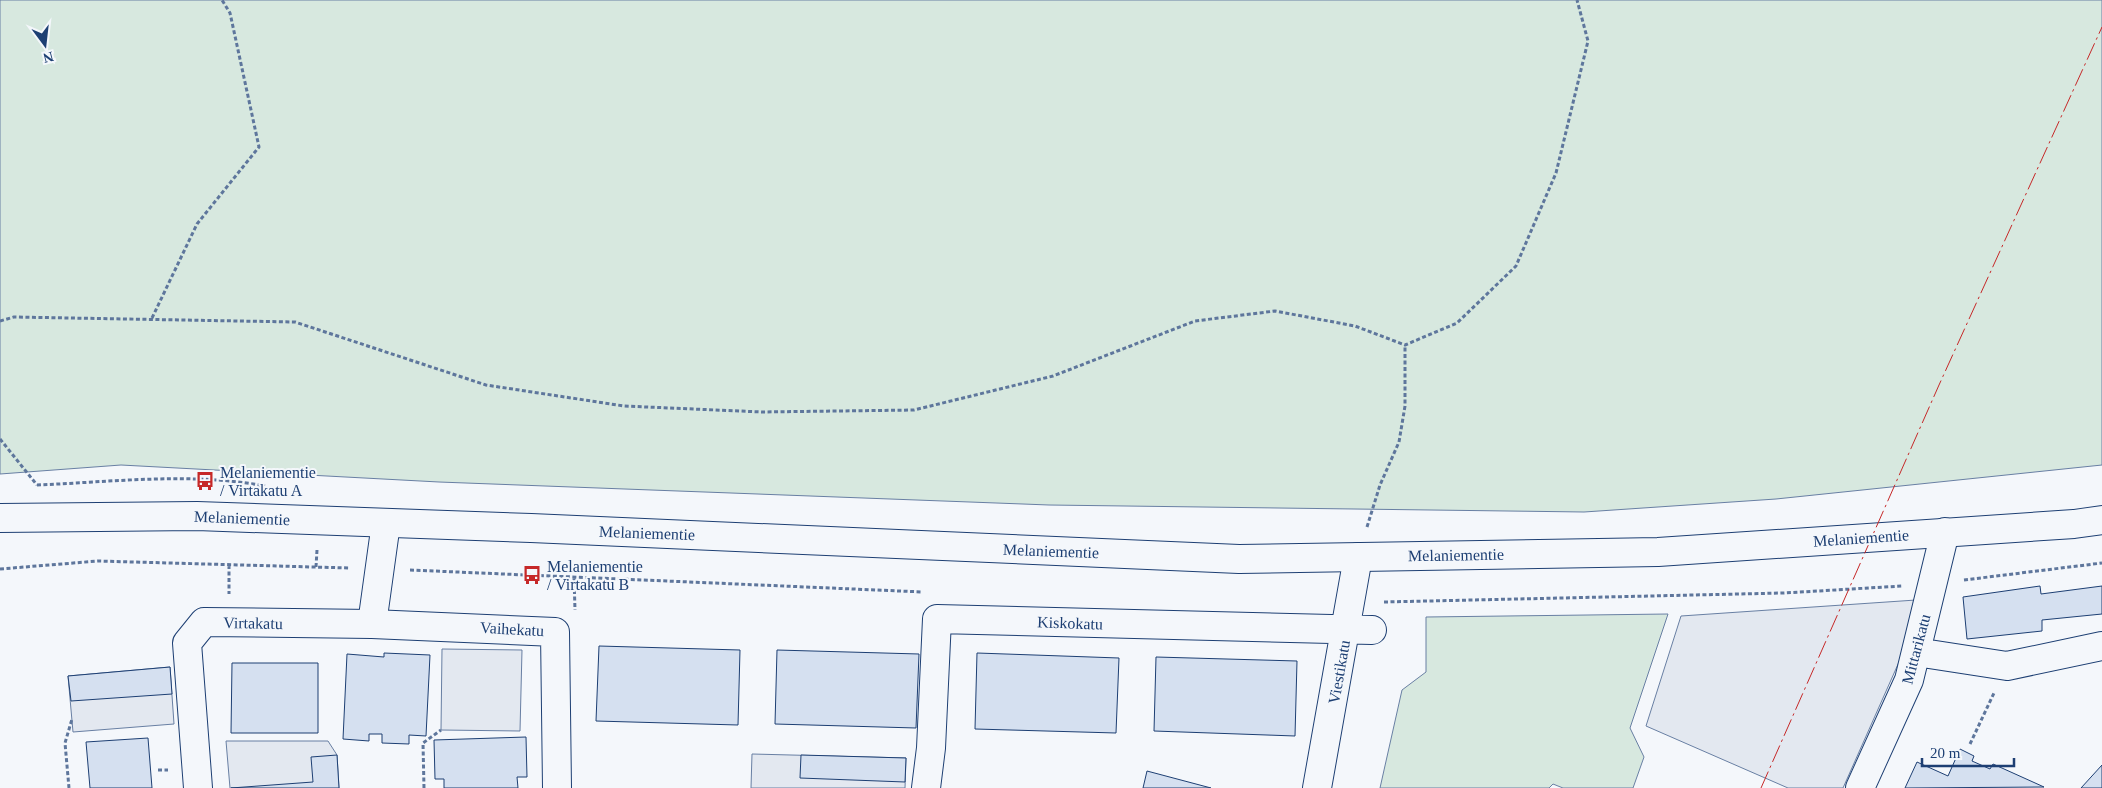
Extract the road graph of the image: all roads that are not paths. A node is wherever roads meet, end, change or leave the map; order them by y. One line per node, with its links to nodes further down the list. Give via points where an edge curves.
1 (0, 518): 3 (main road, Melaniementie, via 197,516)
2 (2102, 520): 4 (main road, Melaniementie)
3 (386, 523): 5 (main road, Melaniementie, via 1239,559); 6 (main road)
4 (1945, 532): 5 (main road, Melaniementie, via 1658,552); 9 (main road, Mittarikatu)
5 (1358, 557): 7 (main road, Viestikatu, via 1351,603)
6 (372, 624): 10 (main road, Virtakatu, via 204,622 187,643); 11 (main road, Vaihekatu, via 555,632)
7 (1359, 631): 12 (main road, Kiskokatu, via 937,619); 13 (main road, Viestikatu)
8 (2102, 646): 9 (main road, via 2007,666)
9 (1916, 652): 14 (main road, Mittarikatu, via 1909,680)
10 (198, 788)
11 (557, 788)
12 (926, 788)
13 (1318, 788)
14 (1860, 788)

